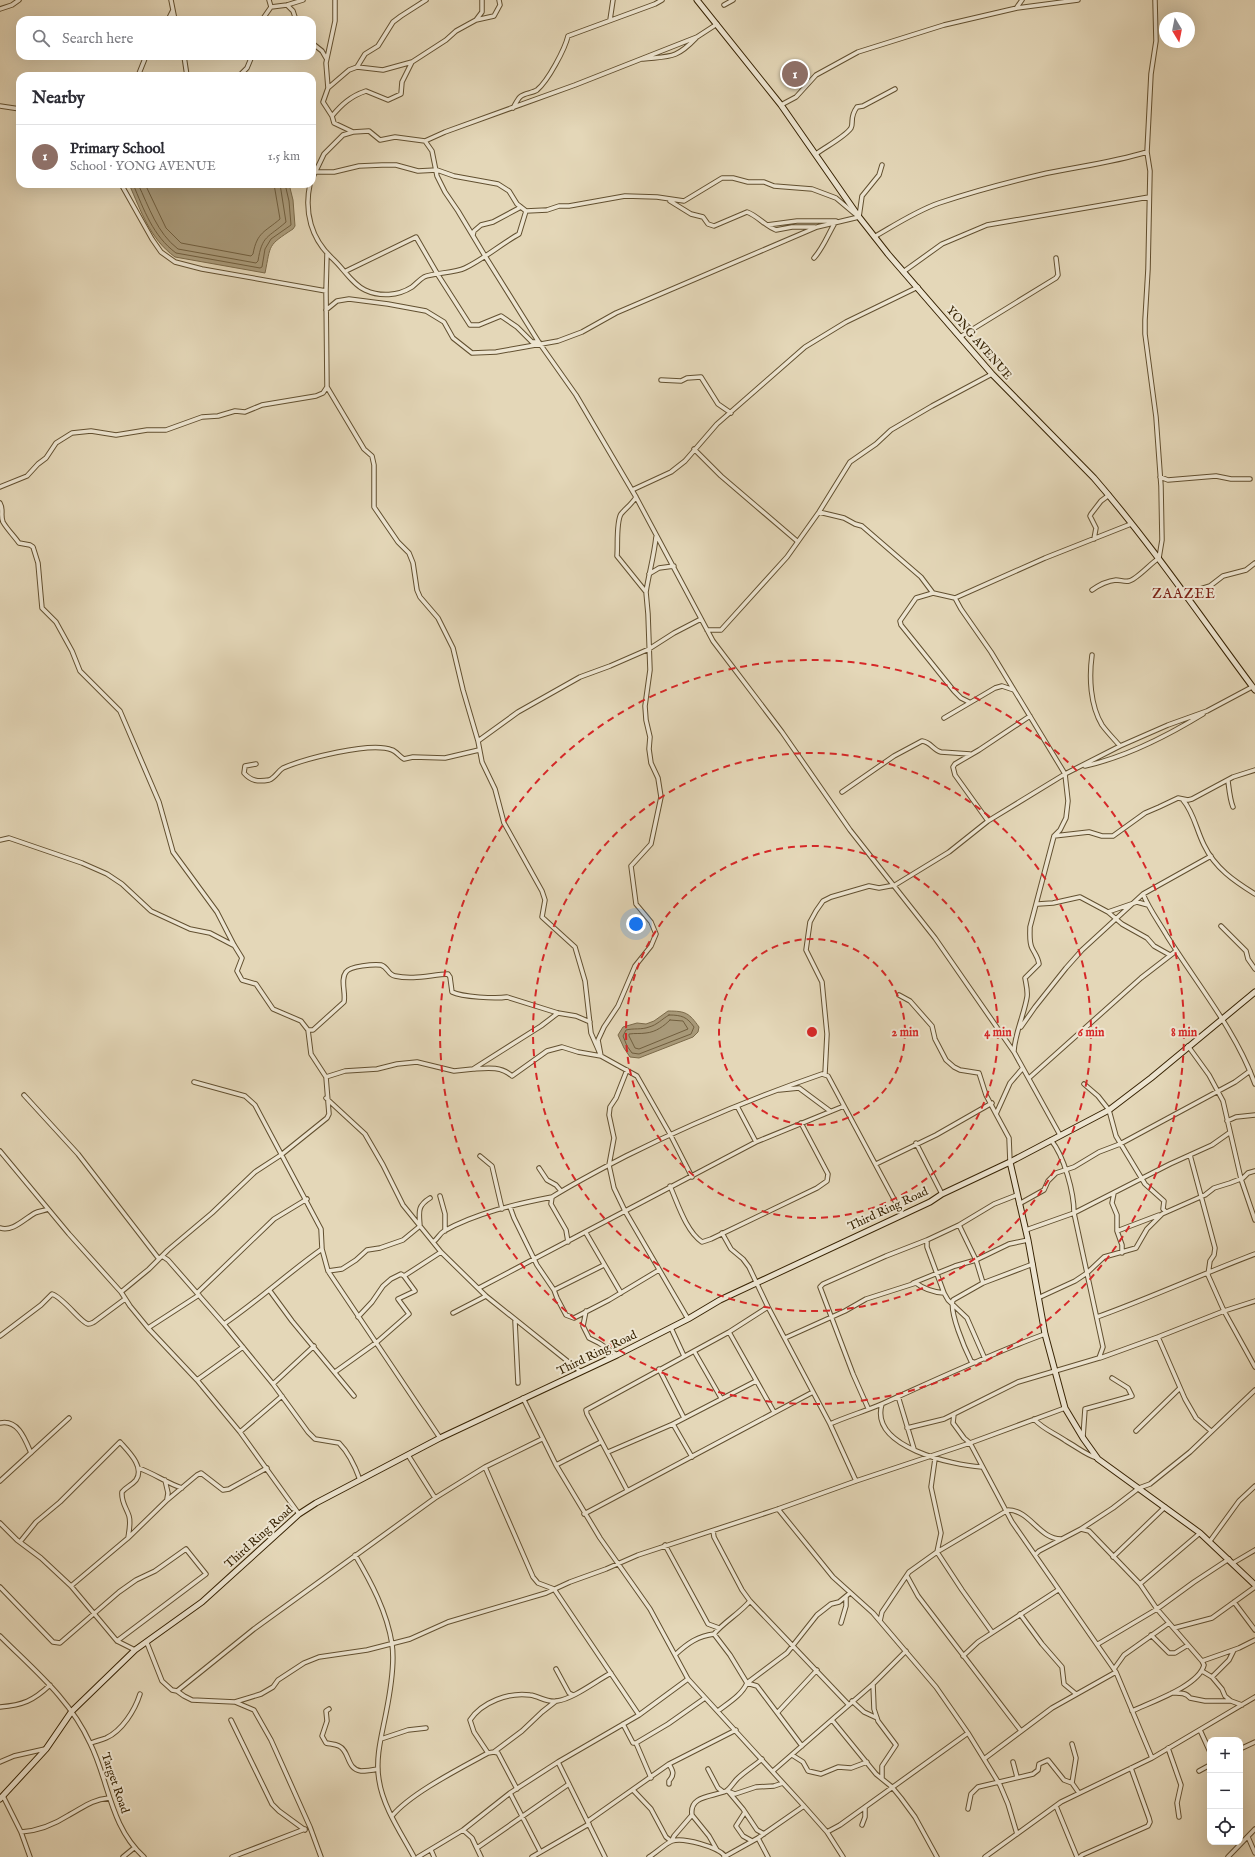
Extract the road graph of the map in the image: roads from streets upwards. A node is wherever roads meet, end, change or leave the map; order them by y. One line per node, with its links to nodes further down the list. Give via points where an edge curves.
1 (19, 0): 20 (street)
2 (171, 0): 21 (street)
3 (269, 0): 18 (street)
4 (303, 0): 16 (street)
5 (335, 0): 31 (street, via 335,21)
6 (426, 0): 37 (street, via 393,22 378,46 365,54)
7 (499, 0): 26 (street, via 500,5 494,16)
8 (613, 0): 27 (street)
9 (662, 0): 27 (street)
10 (697, 0): 28 (street, YONG AVENUE)
11 (732, 0): 17 (street)
12 (1022, 0): 19 (street)
13 (1078, 0): 19 (street)
14 (1155, 0): 50 (street, via 1156,41)
15 (483, 1): 26 (street, via 482,12)
16 (287, 5): 18 (street); 25 (street)
17 (724, 5)
18 (271, 7): 24 (street)
19 (1016, 8): 43 (street, via 944,25 858,52 816,75 796,97)
20 (0, 9)
21 (173, 10): 22 (street); 23 (street)
22 (170, 16)
23 (174, 16)
24 (265, 16)
25 (295, 16)
26 (476, 20): 36 (street)
27 (610, 20): 45 (street, via 568,36 566,48 559,56 553,71 537,90 520,97)
28 (717, 24): 29 (street); 43 (street, YONG AVENUE)
29 (697, 37): 35 (street); 35 (street, via 667,58)
30 (316, 46): 31 (street)
31 (326, 58): 41 (street)
32 (144, 60): 38 (street)
33 (185, 60): 39 (street)
34 (250, 60): 40 (street)
35 (638, 60): 45 (street)
36 (412, 62): 37 (street, via 383,70); 47 (street, via 402,82 401,94 388,100 366,91 343,103)
37 (356, 67): 41 (street)
38 (140, 72)
39 (186, 72)
40 (243, 72)
41 (328, 88): 47 (street, via 323,102)
42 (895, 88): 51 (street, via 857,107 852,114 851,128)
43 (781, 105): 51 (street, YONG AVENUE)
44 (0, 106): 46 (street)
45 (513, 108): 49 (street)
46 (16, 109)
47 (332, 116): 48 (street, via 334,123)
48 (353, 132): 49 (street, via 368,131 380,140 395,137); 54 (street, via 343,135 324,154)
49 (425, 141): 53 (street, via 432,151)
50 (1147, 152): 57 (street, via 1150,171); 66 (street, via 1040,175 938,204 910,216)
51 (816, 154): 61 (street, YONG AVENUE)
52 (882, 165): 61 (street, via 879,175 862,196)
53 (437, 170): 54 (street, via 382,165); 59 (street, via 454,176 498,184 509,191); 65 (street, via 437,176 445,192)
54 (316, 172)
55 (123, 188): 75 (street, via 161,252 175,262)
56 (309, 188): 67 (street, via 307,207 310,222 318,243)
57 (1149, 197): 72 (street, via 987,225 942,244); 84 (street, via 1145,334 1156,417)
58 (667, 199): 60 (street, via 625,196 547,210); 61 (street, via 684,201 722,178 733,178 748,182 764,182 774,186 812,189 836,198); 63 (street, via 691,214 703,217 708,224 714,226 747,212 754,214)
59 (521, 207): 60 (street); 65 (street, via 493,222 481,225)
60 (526, 211): 68 (street, via 519,234 504,241)
61 (859, 217): 62 (street); 66 (street, YONG AVENUE)
62 (836, 221): 63 (street, via 797,221); 64 (street); 69 (street, via 822,249)
63 (767, 225): 64 (street, via 776,230)
64 (817, 227): 78 (street, via 616,313 582,332 558,341)
65 (473, 235): 68 (street)
66 (874, 237): 72 (street, YONG AVENUE)
67 (327, 254): 71 (street); 75 (street)
68 (484, 256): 73 (street, via 464,269); 78 (street)
69 (814, 258)
70 (1056, 258): 77 (street, via 1058,275 1054,280)
71 (346, 271): 73 (street, via 364,290 384,296 410,288 424,277); 73 (street, via 416,237)
72 (903, 272): 74 (street, YONG AVENUE)
73 (438, 275): 78 (street, via 470,325 479,325 501,316 532,342)
74 (918, 287): 77 (street, YONG AVENUE); 82 (street, via 846,322 805,346)
75 (326, 290): 76 (street)
76 (326, 310): 78 (street, via 337,301 349,299 426,311 444,322 453,338 472,353 496,352); 81 (street)
77 (960, 337): 79 (street, YONG AVENUE)
78 (539, 343): 89 (street, via 576,395)
79 (992, 374): 90 (street, YONG AVENUE); 93 (street, via 891,430 876,444 858,454 850,462)
80 (661, 380): 82 (street, via 681,382 687,378 701,377 718,404)
81 (327, 387): 87 (street, via 323,393 316,396 262,405 245,412 202,417 166,430 116,435 91,431 72,433 56,443 46,458 27,476); 117 (street, via 364,448 372,456 374,507 411,558 420,597 438,618 454,648)
82 (731, 413): 83 (street)
83 (694, 449): 89 (street, via 685,461 671,472); 97 (street)
84 (1160, 478): 86 (street); 88 (street)
85 (1250, 479): 86 (street, via 1216,476)
86 (1168, 480): 88 (street)
87 (0, 487)
88 (1161, 489): 98 (street, via 1162,540)
89 (632, 490): 91 (street)
90 (1109, 495): 94 (street, YONG AVENUE); 96 (street, via 1090,516 1096,528)
91 (636, 497): 95 (street); 103 (street, via 622,512 619,520 617,556)
92 (0, 503): 142 (street, via 3,509 3,523 19,543 33,547 38,563 42,608 56,622 80,671 120,711 159,802 173,852 217,912)
93 (819, 512): 97 (street); 104 (street, via 844,518 870,530 921,577)
94 (1131, 524): 96 (street); 98 (street, YONG AVENUE)
95 (656, 536): 100 (street); 101 (street, via 653,561)
96 (1094, 539): 106 (street)
97 (797, 542): 108 (street, via 778,568 721,630)
98 (1159, 558): 102 (street, via 1128,582 1117,580); 105 (street, YONG AVENUE)
99 (1255, 563): 105 (street, via 1246,570 1223,576 1210,586)
100 (674, 566): 101 (street, via 659,568); 107 (street)
101 (648, 574): 103 (street)
102 (1092, 590)
103 (646, 592): 109 (street)
104 (933, 593): 106 (street); 113 (street, via 916,598 900,621 901,625 954,691)
105 (1184, 594): 111 (street, YONG AVENUE)
106 (955, 598): 112 (street)
107 (701, 619): 108 (street); 109 (street)
108 (707, 630): 133 (street, via 850,830)
109 (649, 649): 117 (street, via 580,677 518,712); 155 (street, via 646,720 650,737 651,763 658,778 661,797 651,844 631,866 636,904 651,922 656,934 636,966 618,1006 598,1040)
110 (1092, 655): 118 (street, via 1090,672 1094,705 1102,724)
111 (1254, 688): 114 (street)
112 (1015, 690): 113 (street, via 1002,686); 115 (street)
113 (969, 702): 116 (street)
114 (1207, 711): 118 (street); 122 (street, via 1143,745 1101,762)
115 (1030, 716): 120 (street); 124 (street)
116 (944, 718)
117 (478, 741): 119 (street)
118 (1120, 746): 122 (street)
119 (479, 750): 121 (street, via 445,758 404,759 393,750 377,747 339,752 306,760 283,769 272,779 260,781 250,779 244,773 246,766); 150 (street, via 495,789 504,824 544,897 542,917 575,947 585,982)
120 (971, 754): 126 (street, via 937,751 922,741 894,756); 129 (street, via 956,764 952,770)
121 (256, 764)
122 (1079, 767): 124 (street)
123 (1255, 770): 125 (street)
124 (1065, 774): 129 (street); 130 (street, via 1068,801 1066,818)
125 (1228, 781): 127 (street, via 1192,799); 128 (street)
126 (842, 792)
127 (1183, 800): 130 (street, via 1178,798 1146,813 1113,836 1089,832); 132 (street, via 1190,808)
128 (1233, 807)
129 (988, 821): 133 (street, via 949,852)
130 (1054, 836): 137 (street)
131 (0, 840): 142 (street, via 9,838 82,863 122,884 151,911)
132 (1211, 856): 134 (street); 135 (street, via 1223,872)
133 (895, 885): 154 (street); 160 (street, via 879,888 869,886 831,897 820,906 810,922 806,950 822,982 827,1034)
134 (1143, 894): 136 (street); 138 (street)
135 (1255, 894)
136 (1134, 903): 138 (street); 139 (street); 140 (street)
137 (1038, 904): 139 (street, via 1080,897); 152 (street, via 1029,936 1039,964 1025,978 1027,996)
138 (1148, 905): 143 (street)
139 (1108, 912): 140 (street)
140 (1116, 919): 144 (street); 152 (street, via 1066,968)
141 (1221, 926): 145 (street, via 1246,951)
142 (234, 945): 151 (street, via 242,958 237,971 242,980 256,984 273,1009 301,1021)
143 (1176, 951): 144 (street); 149 (street)
144 (1170, 954): 162 (street)
145 (1255, 968)
146 (1255, 992): 149 (street, Third Ring Road)
147 (898, 995): 170 (street, via 910,1001 932,1026 935,1039 946,1060 960,1070 979,1074 986,1095)
148 (558, 1013): 150 (street); 151 (street, via 507,997 501,999 456,994 452,992 448,974 418,978 395,976 381,965 367,965 346,970 344,1002 313,1030); 156 (street)
149 (1223, 1020): 153 (street, Third Ring Road); 159 (street)
150 (590, 1022): 155 (street, via 591,1033)
151 (308, 1030): 161 (street, via 311,1054)
152 (1019, 1030): 154 (street, via 1015,1038)
153 (1188, 1046): 167 (street); 173 (street, Third Ring Road)
154 (1014, 1052): 157 (street)
155 (601, 1056): 156 (street, via 562,1047 547,1051 512,1076 493,1067); 158 (street)
156 (473, 1069): 161 (street, via 454,1071 417,1062 345,1071)
157 (1022, 1069): 162 (street); 175 (street, via 1010,1083)
158 (627, 1070): 180 (street, via 637,1076); 192 (street, via 610,1107 609,1115 614,1138)
159 (1250, 1071): 165 (street); 167 (street)
160 (826, 1074): 166 (street); 172 (street)
161 (326, 1078): 169 (street)
162 (1029, 1078): 181 (street)
163 (194, 1082): 187 (street, via 244,1096 255,1105)
164 (1084, 1084): 173 (street)
165 (1255, 1084)
166 (771, 1091): 171 (street); 174 (street, via 799,1088)
167 (1217, 1091): 177 (street, via 1223,1101); 185 (street)
168 (24, 1095): 236 (street, via 78,1154)
169 (326, 1098): 187 (street, via 329,1114 327,1118); 219 (street, via 365,1134 403,1205)
170 (992, 1103): 175 (street); 184 (street, via 936,1135)
171 (737, 1106): 180 (street); 183 (street)
172 (844, 1106): 174 (street); 191 (street)
173 (1109, 1110): 181 (street, Third Ring Road); 185 (street)
174 (830, 1111): 178 (street)
175 (996, 1114): 190 (street, via 1009,1138)
176 (1255, 1115): 177 (street, via 1236,1117)
177 (1227, 1121): 179 (street)
178 (801, 1123): 183 (street); 225 (street, via 828,1174 827,1181)
179 (1229, 1133): 188 (street); 198 (street)
180 (670, 1134): 192 (street); 196 (street)
181 (1060, 1135): 182 (street, Third Ring Road)
182 (1051, 1140): 190 (street, Third Ring Road); 194 (street, via 1057,1148)
183 (756, 1142): 196 (street)
184 (916, 1143): 191 (street); 202 (street)
185 (1120, 1144): 194 (street); 197 (street)
186 (0, 1151): 212 (street)
187 (281, 1155): 208 (street); 236 (street, via 256,1172)
188 (1190, 1155): 197 (street); 205 (street)
189 (480, 1156): 211 (street, via 492,1166)
190 (1010, 1162): 202 (street, Third Ring Road); 203 (street)
191 (876, 1164): 216 (street)
192 (609, 1165): 200 (street); 213 (street, via 614,1188)
193 (539, 1168): 200 (street, via 547,1180)
194 (1065, 1170): 209 (street, via 1056,1173 1044,1190); 214 (street, via 1074,1203)
195 (1255, 1172): 198 (street, via 1248,1173)
196 (692, 1177): 199 (street)
197 (1141, 1178): 201 (street); 215 (street, via 1164,1201)
198 (1241, 1179): 205 (street, via 1214,1188); 217 (street)
199 (670, 1186): 213 (street); 225 (street, via 685,1220 698,1239 702,1242)
200 (561, 1191): 206 (street)
201 (1114, 1193): 214 (street); 223 (street, via 1112,1203)
202 (942, 1194): 216 (street, Third Ring Road)
203 (1017, 1195): 209 (street); 218 (street, via 994,1204)
204 (440, 1196): 222 (street, via 445,1214)
205 (1200, 1196): 215 (street); 243 (street, via 1215,1248)
206 (552, 1197): 210 (street); 229 (street, via 551,1204 566,1230)
207 (430, 1198): 219 (street, via 422,1203 419,1212)
208 (307, 1199): 232 (street, via 322,1229); 256 (street, via 274,1219)
209 (1019, 1204): 221 (street)
210 (510, 1207): 211 (street); 237 (street)
211 (502, 1209): 222 (street)
212 (48, 1210): 220 (street, via 36,1213 12,1228); 253 (street)
213 (625, 1211): 224 (street); 241 (street)
214 (1074, 1213): 221 (street); 244 (street)
215 (1164, 1213): 223 (street); 234 (street, via 1147,1229 1136,1248)
216 (902, 1214): 247 (street, Third Ring Road)
217 (1255, 1220)
218 (959, 1225): 226 (street); 238 (street)
219 (420, 1226): 228 (street); 242 (street, via 403,1240 367,1250 342,1269)
220 (0, 1228)
221 (1026, 1230): 227 (street)
222 (444, 1231): 228 (street)
223 (1117, 1231): 234 (street)
224 (586, 1232): 229 (street); 240 (street)
225 (722, 1233): 247 (street, via 731,1249 749,1267)
226 (927, 1240): 230 (street); 231 (street)
227 (1028, 1240): 238 (street, via 1009,1244); 239 (street)
228 (433, 1242): 233 (street)
229 (568, 1242): 237 (street)
230 (919, 1242): 231 (street); 268 (street, via 823,1284 820,1290)
231 (927, 1247): 245 (street)
232 (322, 1249): 242 (street); 252 (street, via 299,1265)
233 (441, 1252): 246 (street); 250 (street)
234 (1122, 1253): 244 (street, via 1104,1257)
235 (1255, 1254): 243 (street)
236 (161, 1257): 253 (street); 256 (street, via 168,1260)
237 (535, 1259): 250 (street); 251 (street)
238 (976, 1260): 245 (street); 249 (street)
239 (1032, 1264): 249 (street); 258 (street)
240 (604, 1265): 251 (street); 254 (street)
241 (659, 1270): 254 (street); 269 (street)
242 (328, 1271): 266 (street)
243 (1209, 1271): 264 (street, via 1208,1275); 267 (street)
244 (1087, 1273): 258 (street); 267 (street)
245 (937, 1274): 248 (street); 255 (street)
246 (404, 1276): 266 (street, via 401,1274 391,1279); 279 (street, via 415,1291 398,1299 408,1314)
247 (755, 1282): 262 (street); 269 (street, Third Ring Road)
248 (912, 1283): 255 (street, via 932,1292); 268 (street, via 898,1290 866,1299)
249 (983, 1283): 261 (street, via 953,1300)
250 (479, 1288): 257 (street)
251 (554, 1290): 263 (street, via 566,1315 574,1318)
252 (270, 1291): 271 (street); 280 (street, via 292,1322)
253 (121, 1292): 259 (street)
254 (621, 1293): 263 (street)
255 (944, 1293): 261 (street)
256 (198, 1294): 271 (street); 272 (street)
257 (486, 1296): 265 (street); 270 (street)
258 (1038, 1298): 275 (street)
259 (126, 1299): 272 (street); 276 (street, via 89,1324 52,1294)
260 (1255, 1301): 264 (street)
261 (952, 1304): 286 (street, via 967,1318); 288 (street, via 967,1352 971,1361)
262 (768, 1307): 274 (street); 278 (street)
263 (586, 1311): 283 (street, via 583,1326 589,1338)
264 (1224, 1311): 277 (street); 287 (street, via 1246,1353)
265 (452, 1313)
266 (358, 1317): 279 (street)
267 (1097, 1317): 285 (street, via 1102,1347)
268 (831, 1318): 278 (street); 308 (street)
269 (688, 1319): 273 (street, Third Ring Road)
270 (515, 1320): 293 (street); 297 (street)
271 (224, 1324): 281 (street)
272 (148, 1328): 295 (street)
273 (671, 1328): 283 (street, Third Ring Road); 284 (street)
274 (729, 1332): 282 (street); 296 (street)
275 (1045, 1334): 286 (street); 291 (street)
276 (0, 1336)
277 (1158, 1337): 285 (street); 299 (street)
278 (785, 1338): 301 (street)
279 (377, 1342): 292 (street); 322 (street)
280 (314, 1346): 292 (street); 298 (street)
281 (243, 1347): 295 (street); 298 (street)
282 (694, 1351): 284 (street); 306 (street)
283 (617, 1355): 293 (street, Third Ring Road)
284 (684, 1356): 290 (street)
285 (1099, 1358): 291 (street)
286 (985, 1359): 288 (street)
287 (1254, 1360): 289 (street)
288 (976, 1363): 304 (street)
289 (1255, 1367)
290 (659, 1369): 313 (street); 325 (street, via 586,1410)
291 (1055, 1370): 309 (street); 311 (street, via 1018,1382)
292 (335, 1372): 303 (street)
293 (581, 1372): 305 (street, Third Ring Road)
294 (1112, 1378): 323 (street, via 1128,1388 1132,1396 1085,1409)
295 (197, 1380): 321 (street)
296 (756, 1381): 306 (street); 310 (street)
297 (518, 1383)
298 (274, 1384): 302 (street)
299 (1179, 1389): 319 (street); 320 (street, via 1196,1418)
300 (1255, 1390): 320 (street)
301 (812, 1392): 310 (street); 317 (street)
302 (282, 1396): 321 (street); 341 (street, via 315,1438 339,1443 350,1458)
303 (354, 1396)
304 (898, 1396): 307 (street); 318 (street)
305 (523, 1398): 322 (street, Third Ring Road); 324 (street)
306 (722, 1398): 313 (street)
307 (882, 1404): 308 (street); 327 (street, via 880,1413 884,1428)
308 (868, 1408): 317 (street)
309 (1065, 1408): 314 (street); 323 (street)
310 (774, 1412): 331 (street)
311 (954, 1414): 318 (street); 326 (street, via 953,1423)
312 (69, 1418): 329 (street)
313 (684, 1418): 316 (street)
314 (1034, 1419): 326 (street); 334 (street, via 1048,1431)
315 (0, 1423): 329 (street, via 8,1422 15,1426 25,1437)
316 (673, 1424): 328 (street); 331 (street)
317 (830, 1424): 343 (street)
318 (907, 1428): 327 (street)
319 (1136, 1431)
320 (1211, 1431): 346 (street, via 1190,1452 1150,1484)
321 (240, 1432): 339 (street)
322 (440, 1438): 330 (street, Third Ring Road)
323 (1083, 1438): 334 (street)
324 (542, 1439): 335 (street); 336 (street)
325 (601, 1442): 328 (street); 335 (street)
326 (970, 1443): 332 (street); 337 (street)
327 (914, 1450): 332 (street)
328 (608, 1452): 347 (street)
329 (30, 1453): 342 (street)
330 (408, 1455): 341 (street, Third Ring Road); 348 (street)
331 (692, 1457): 347 (street)
332 (931, 1457): 333 (street); 343 (street)
333 (935, 1459): 337 (street, via 952,1464); 365 (street, via 931,1487 941,1533)
334 (1098, 1459): 346 (street)
335 (556, 1466): 354 (street)
336 (485, 1467): 348 (street); 376 (street, via 528,1569 538,1583)
337 (982, 1467): 352 (street)
338 (138, 1468): 340 (street); 359 (street, via 139,1475 136,1480 122,1492 122,1502 130,1525); 362 (street, via 121,1444 117,1443 60,1502 36,1522)
339 (267, 1468): 345 (street, via 229,1489 223,1490 201,1473); 353 (street)
340 (165, 1480): 345 (street); 349 (street, via 168,1493)
341 (360, 1480): 353 (street, Third Ring Road)
342 (0, 1481)
343 (856, 1481): 351 (street)
344 (1255, 1486): 361 (street, via 1239,1501)
345 (182, 1488): 349 (street)
346 (1140, 1488): 350 (street); 356 (street)
347 (627, 1490): 354 (street)
348 (435, 1498): 366 (street)
349 (166, 1500): 359 (street)
350 (1165, 1507): 358 (street); 368 (street)
351 (778, 1509): 357 (street); 378 (street, via 820,1562)
352 (1007, 1511): 360 (street, via 1019,1512 1051,1537); 365 (street); 367 (street)
353 (298, 1514): 397 (street, Third Ring Road, via 202,1602)
354 (584, 1514): 370 (street)
355 (0, 1522): 362 (street)
356 (1081, 1529): 360 (street); 368 (street, via 1089,1531)
357 (713, 1531): 363 (street); 380 (street)
358 (1200, 1533): 361 (street); 372 (street)
359 (128, 1538): 373 (street)
360 (1062, 1539): 367 (street)
361 (1210, 1541): 369 (street)
362 (20, 1542): 373 (street)
363 (666, 1545): 370 (street, via 625,1559); 388 (street, via 708,1624)
364 (1255, 1550): 369 (street)
365 (937, 1552): 371 (street); 391 (street)
366 (354, 1555): 398 (street, via 380,1604); 418 (street, via 254,1629)
367 (1035, 1555): 377 (street)
368 (1113, 1557): 372 (street)
369 (1231, 1561): 374 (street); 382 (street, via 1194,1582)
370 (618, 1564): 376 (street); 405 (street, via 650,1609)
371 (907, 1576): 385 (street, via 882,1612); 406 (street, via 918,1596)
372 (1140, 1584): 382 (street)
373 (71, 1586): 383 (street)
374 (1255, 1586): 381 (street)
375 (0, 1588): 383 (street, via 56,1644)
376 (554, 1589): 398 (street, via 448,1622); 412 (street)
377 (1058, 1590): 384 (street); 399 (street)
378 (850, 1593): 379 (street); 385 (street)
379 (846, 1597): 386 (street); 401 (street, via 817,1615)
380 (750, 1601): 388 (street); 401 (street)
381 (1234, 1602): 389 (street, via 1212,1618); 390 (street)
382 (1157, 1609): 387 (street); 399 (street)
383 (94, 1614): 396 (street); 396 (street, via 136,1580 186,1549 206,1574)
384 (1020, 1614): 391 (street); 420 (street, via 1062,1667 1064,1684)
385 (880, 1621): 404 (street)
386 (841, 1623)
387 (1168, 1623): 389 (street); 393 (street)
388 (720, 1628): 392 (street)
389 (1174, 1628): 400 (street)
390 (1255, 1630)
391 (992, 1632): 406 (street)
392 (714, 1634): 405 (street, via 693,1640); 415 (street)
393 (1151, 1635): 400 (street, via 1170,1653); 410 (street, via 1124,1655)
394 (0, 1636): 417 (street, Target Road)
395 (1255, 1640): 403 (street)
396 (117, 1641): 402 (street)
397 (146, 1643): 402 (street, Third Ring Road); 418 (street, via 162,1681)
398 (392, 1644): 428 (street, via 319,1657 304,1663 261,1694); 447 (street, via 389,1695)
399 (1098, 1644): 410 (street)
400 (1188, 1645): 407 (street)
401 (792, 1646): 409 (street); 415 (street, via 787,1653)
402 (135, 1650): 433 (street, Third Ring Road)
403 (1234, 1650): 407 (street); 413 (street, via 1229,1660)
404 (906, 1651): 416 (street); 446 (street, via 936,1687)
405 (676, 1654): 414 (street)
406 (964, 1656): 445 (street)
407 (1202, 1660): 411 (street)
408 (556, 1669): 422 (street, via 569,1693)
409 (817, 1670): 429 (street); 436 (street)
410 (1115, 1670): 420 (street); 435 (street)
411 (1202, 1671): 413 (street); 421 (street, via 1182,1688)
412 (611, 1673): 422 (street); 437 (street)
413 (1212, 1677): 427 (street)
414 (688, 1679): 424 (street); 437 (street)
415 (747, 1683): 434 (street, via 734,1699); 436 (street, via 757,1686)
416 (873, 1684): 426 (street); 438 (street)
417 (50, 1685): 431 (street, via 28,1702); 433 (street, Target Road)
418 (177, 1691): 428 (street, via 192,1700)
419 (140, 1694): 449 (street, via 137,1706 121,1726 107,1738)
420 (1076, 1694): 445 (street)
421 (1169, 1694): 427 (street, via 1180,1693 1205,1701); 435 (street)
422 (573, 1695): 425 (street)
423 (1255, 1697): 430 (street)
424 (705, 1698): 434 (street); 450 (street)
425 (556, 1701): 457 (street); 458 (street, via 543,1700 531,1695 511,1695 475,1712 470,1720 471,1726)
426 (852, 1701): 429 (street); 438 (street, via 864,1712)
427 (1231, 1701): 430 (street)
428 (235, 1702): 502 (street, via 254,1710 263,1724)
429 (848, 1704): 440 (street)
430 (1242, 1705): 444 (street)
431 (0, 1706)
432 (329, 1709): 470 (street, via 326,1711 327,1721 322,1736 326,1742 345,1751 347,1759 358,1770)
433 (72, 1711): 449 (street, Target Road); 456 (street, Third Ring Road)
434 (718, 1711): 443 (street)
435 (1132, 1711): 460 (street)
436 (778, 1712): 453 (street)
437 (639, 1715): 441 (street)
438 (877, 1718): 476 (street, via 896,1745 882,1766)
439 (232, 1720): 504 (street, via 272,1804)
440 (832, 1720): 453 (street); 465 (street)
441 (623, 1724): 450 (street, via 633,1743); 464 (street)
442 (426, 1728): 447 (street, via 408,1730)
443 (736, 1730): 461 (street); 467 (street)
444 (1200, 1730): 452 (street); 454 (street)
445 (1021, 1731): 462 (street)
446 (968, 1733): 462 (street); 482 (street)
447 (381, 1740): 470 (street)
448 (1255, 1742): 455 (street)
449 (91, 1743): 490 (street, Target Road)
450 (636, 1743): 475 (street)
451 (1072, 1744): 479 (street, via 1076,1758)
452 (1207, 1745)
453 (802, 1746): 459 (street)
454 (1168, 1748): 460 (street); 499 (street, via 1181,1785 1177,1803)
455 (1243, 1748)
456 (46, 1749): 463 (street); 489 (street, Third Ring Road)
457 (494, 1752): 458 (street); 483 (street, via 498,1753)
458 (488, 1753): 497 (street, via 426,1789)
459 (792, 1755): 465 (street, via 803,1762 808,1771 821,1774 838,1767 851,1768); 472 (street)
460 (1152, 1758): 469 (street)
461 (762, 1759): 472 (street); 485 (street)
462 (984, 1759): 477 (street)
463 (0, 1762)
464 (558, 1762): 480 (street); 483 (street)
465 (867, 1762): 476 (street)
466 (1013, 1762): 474 (street)
467 (670, 1764): 475 (street); 481 (street, via 674,1772)
468 (1207, 1767): 473 (street)
469 (1131, 1768): 488 (street); 538 (street, via 1149,1818 1148,1826)
470 (378, 1769): 497 (street, via 382,1792)
471 (708, 1769): 487 (street)
472 (773, 1771): 478 (street)
473 (1199, 1771)
474 (1018, 1777): 477 (street); 479 (street, via 1032,1774 1038,1770 1039,1764 1048,1760 1064,1780)
475 (651, 1778): 484 (street)
476 (882, 1778): 482 (street)
477 (998, 1782): 494 (street, via 978,1787 971,1794); 509 (street)
478 (783, 1783): 485 (street, via 756,1787 735,1794); 491 (street)
479 (1072, 1783): 488 (street)
480 (569, 1784): 498 (street); 500 (street)
481 (669, 1784)
482 (892, 1787): 493 (street); 535 (street, via 915,1817)
483 (517, 1789): 486 (street)
484 (633, 1790): 500 (street); 512 (street, via 651,1809 666,1837)
485 (727, 1790): 487 (street); 495 (street)
486 (510, 1792): 498 (street); 505 (street)
487 (722, 1792): 496 (street, via 708,1794 693,1804)
488 (1079, 1793): 492 (street)
489 (2, 1798): 506 (street)
490 (109, 1798): 506 (street, via 96,1799 57,1821); 514 (street, Target Road)
491 (804, 1806): 507 (street); 508 (street)
492 (1056, 1806): 509 (street); 537 (street)
493 (865, 1807): 501 (street); 507 (street)
494 (968, 1809)
495 (745, 1812): 508 (street, via 757,1830); 513 (street, via 736,1826)
496 (692, 1815): 512 (street); 517 (street)
497 (392, 1816): 525 (street)
498 (523, 1817): 515 (street); 518 (street)
499 (1179, 1817)
500 (589, 1822): 518 (street); 530 (street)
501 (862, 1825)
502 (310, 1827): 504 (street); 524 (street)
503 (1255, 1829): 510 (street)
504 (305, 1830): 523 (street)
505 (463, 1830): 515 (street, via 472,1838); 516 (street)
506 (21, 1832): 520 (street)
507 (827, 1832): 534 (street)
508 (764, 1834): 511 (street)
509 (1017, 1834): 536 (street)
510 (1248, 1837): 519 (street); 539 (street)
511 (758, 1838): 513 (street); 533 (street)
512 (672, 1841): 517 (street, via 692,1842); 531 (street)
513 (752, 1841): 532 (street)
514 (134, 1848): 521 (street); 522 (street, Target Road)
515 (477, 1848): 528 (street)
516 (430, 1850): 526 (street); 527 (street)
517 (717, 1850): 532 (street)
518 (540, 1851): 529 (street)
519 (1255, 1853)
520 (30, 1857)
521 (123, 1857)
522 (144, 1857)
523 (232, 1857)
524 (321, 1857)
525 (414, 1857)
526 (418, 1857)
527 (434, 1857)
528 (481, 1857)
529 (532, 1857)
530 (605, 1857)
531 (649, 1857)
532 (724, 1857)
533 (768, 1857)
534 (843, 1857)
535 (937, 1857)
536 (985, 1857)
537 (1077, 1857)
538 (1080, 1857)
539 (1228, 1857)

